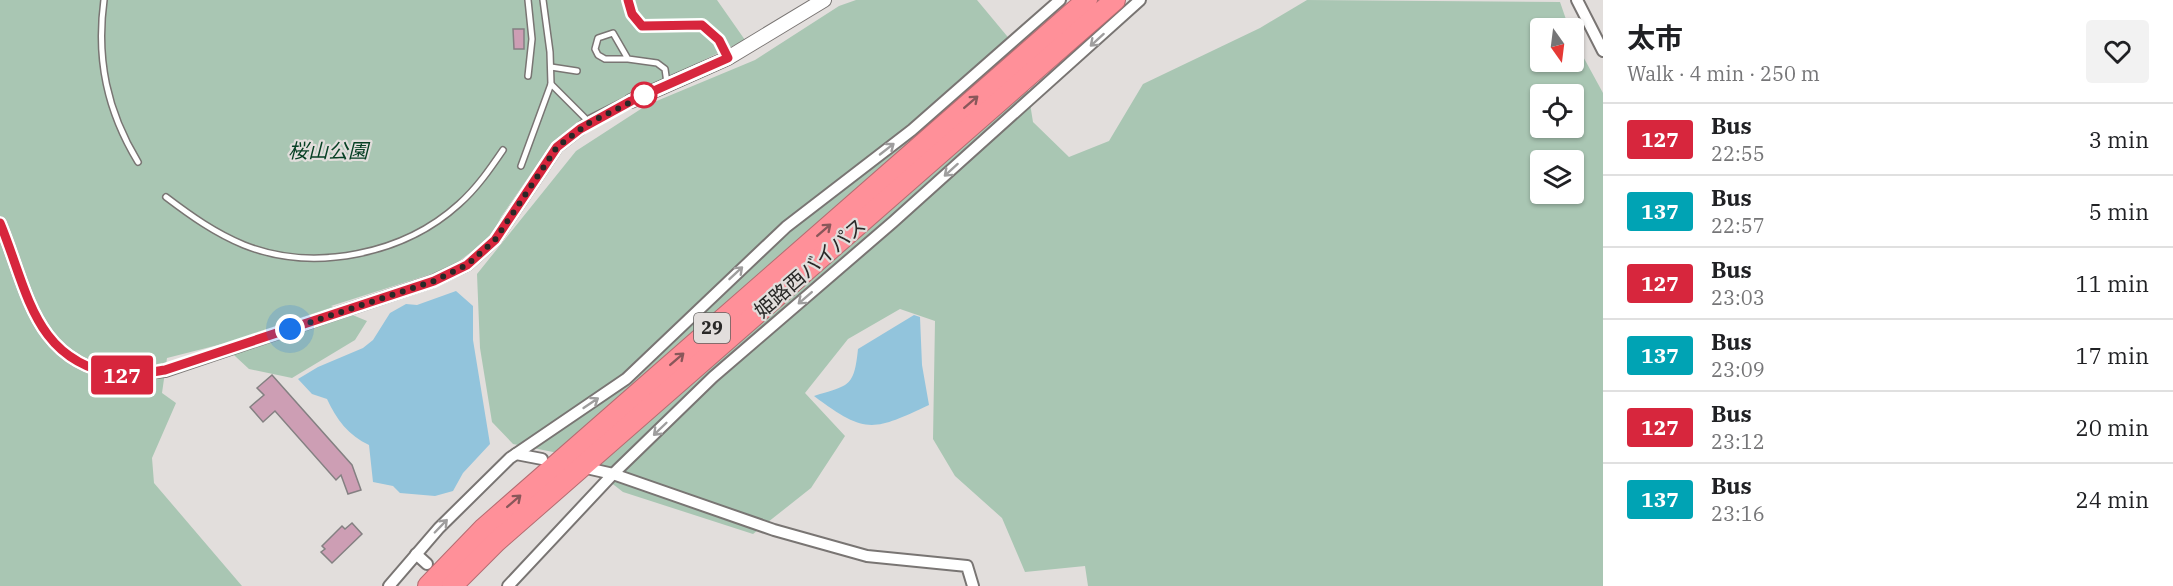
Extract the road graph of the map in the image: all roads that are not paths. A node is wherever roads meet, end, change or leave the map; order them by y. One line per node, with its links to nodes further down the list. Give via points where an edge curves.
1 (104, 0): 23 (lane, via 101,42 106,90 123,137)
2 (528, 0): 16 (lane, via 532,39)
3 (543, 0): 14 (lane)
4 (628, 0): 13 (lane, via 632,14 642,26 702,25 719,40)
5 (824, 0): 13 (street)
6 (1060, 0): 27 (street, one-way to 6, via 626,379 786,227 912,130)
7 (1087, 0): 17 (highway, 姫路西バイパス / 29)
8 (1115, 0): 17 (highway, 姫路西バイパス / 29)
9 (1140, 0): 30 (street, one-way to 30, via 713,377)
10 (1577, 0): 11 (street)
11 (1603, 51)
12 (628, 58): 12 (lane, via 613,33 598,38 597,55 605,59); 19 (lane, via 657,63 665,69)
13 (728, 58): 19 (street)
14 (551, 67): 15 (lane); 18 (lane)
15 (577, 71)
16 (528, 76)
17 (1008, 82): 34 (highway, 姫路西バイパス / 29, one-way to 17, via 484,528); 35 (highway, 姫路西バイパス / 29, via 496,542)
18 (551, 84): 21 (lane); 24 (lane)
19 (667, 84): 20 (street)
20 (631, 101): 21 (street)
21 (589, 123): 26 (street, via 557,147 495,240 467,265 434,281 165,370 121,375 90,367 60,350 39,325)
22 (502, 150): 25 (lane, via 477,186 432,224 387,246 356,254 293,256 246,246 197,221)
23 (138, 162)
24 (521, 166)
25 (166, 197)
26 (0, 223)
27 (516, 454): 28 (street); 31 (street, one-way to 27)
28 (542, 459)
29 (591, 469): 30 (street)
30 (613, 474): 36 (street); 37 (street, via 774,530 867,556 967,566)
31 (416, 554): 32 (street); 33 (street)
32 (427, 564)
33 (389, 586)
34 (428, 586)
35 (452, 586)
36 (508, 586)
37 (973, 586)

